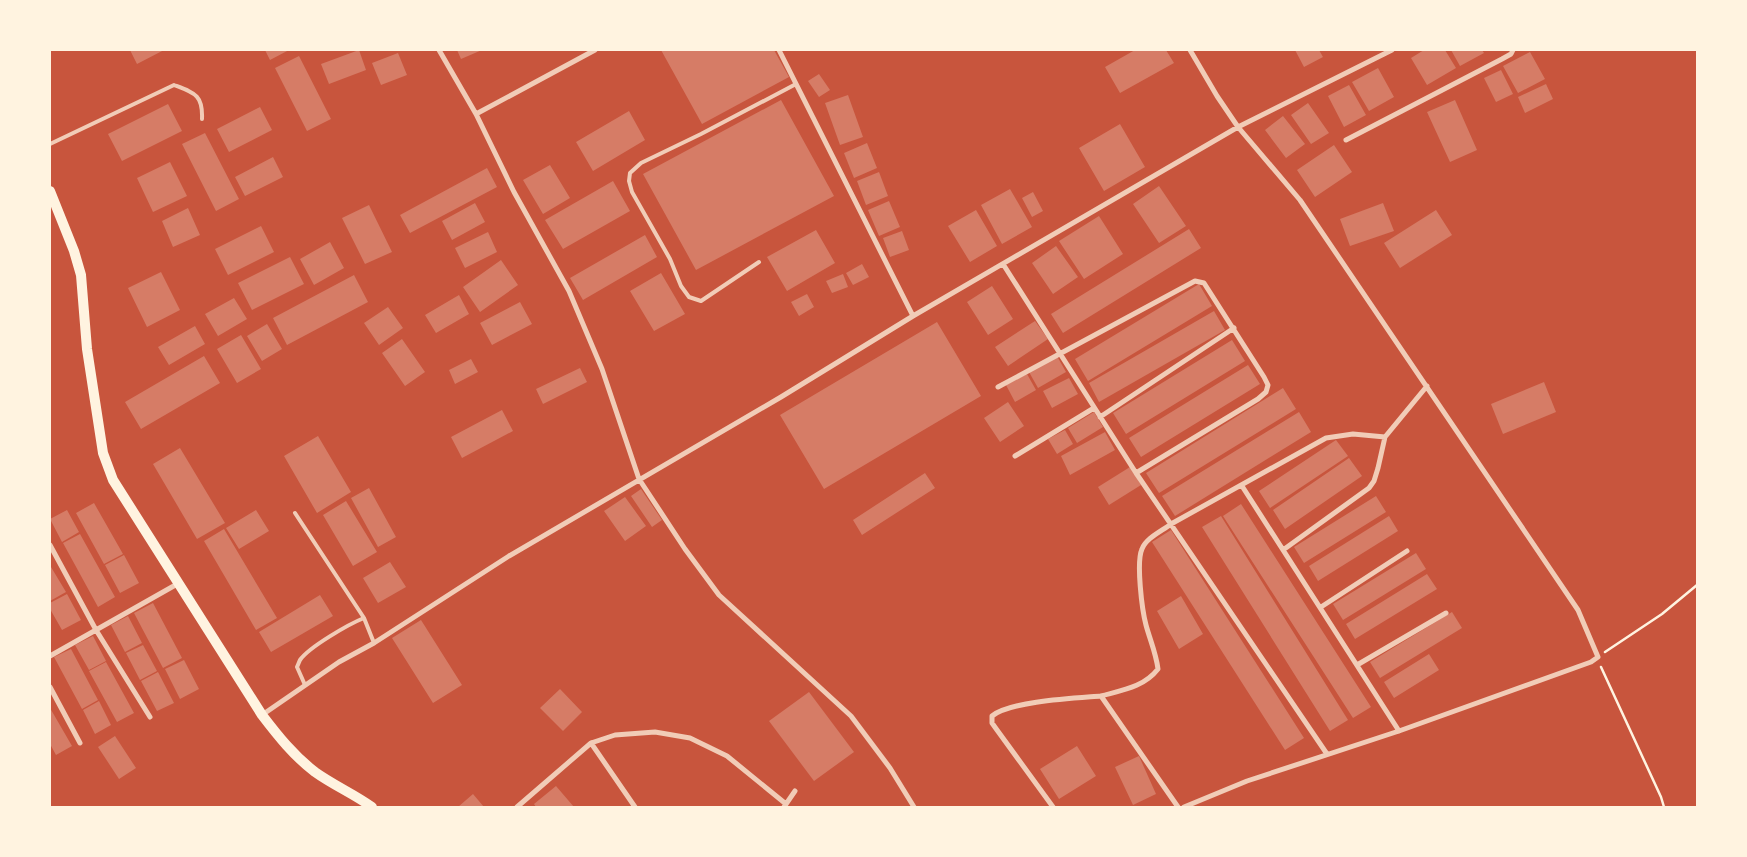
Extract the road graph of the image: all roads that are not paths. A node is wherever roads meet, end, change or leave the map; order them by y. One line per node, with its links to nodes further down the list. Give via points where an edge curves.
1 (439, 50): 8 (street)
2 (595, 50): 8 (street)
3 (779, 50): 7 (street)
4 (1190, 50): 10 (street)
5 (1392, 50): 10 (street)
6 (1513, 50): 11 (street, via 1502,59)
7 (796, 84): 14 (lane, via 648,159 635,167 629,176 632,192 689,297 701,301); 16 (street)
8 (476, 114): 26 (street, via 514,192 569,291 602,369)
9 (202, 119): 12 (lane, via 202,106 198,99 193,93 174,85)
10 (1238, 127): 15 (street); 19 (street, via 1300,200)
11 (1346, 140)
12 (50, 144)
13 (50, 191): 33 (main road, via 81,275 87,349 106,462 113,480)
14 (760, 262)
15 (1003, 264): 16 (street); 18 (street)
16 (913, 316): 26 (street)
17 (1234, 328): 18 (street, via 1206,285 1195,281); 22 (street); 25 (street, via 1264,377 1268,385 1266,392)
18 (1060, 354): 20 (street); 21 (street)
19 (1427, 386): 23 (street); 46 (street, via 1578,610 1598,658)
20 (998, 387)
21 (1094, 408): 22 (street); 24 (street)
22 (1100, 417): 25 (street)
23 (1386, 437): 27 (street, via 1353,434 1326,438); 31 (street, via 1374,481 1369,488)
24 (1015, 456)
25 (1136, 474): 29 (street)
26 (639, 479): 38 (street, via 509,556); 55 (street, via 684,549 719,595 850,716 890,768)
27 (1242, 486): 29 (street); 31 (street)
28 (294, 513): 36 (lane)
29 (1171, 524): 43 (street, via 1149,539 1142,548 1140,561 1145,623 1157,656 1158,669 1145,682); 49 (street)
30 (50, 545): 37 (street)
31 (1282, 550): 34 (street)
32 (1406, 551): 34 (street)
33 (179, 583): 37 (street); 44 (main road)
34 (1321, 607): 40 (street)
35 (1446, 613): 40 (street)
36 (364, 618): 38 (lane); 41 (lane, via 323,641 300,660 297,668)
37 (96, 630): 39 (street); 45 (street)
38 (374, 643): 41 (street)
39 (50, 656)
40 (1357, 665): 46 (street)
41 (305, 685): 44 (street)
42 (50, 687): 47 (street)
43 (1101, 696): 56 (street, via 1042,701 999,711 992,716 997,730); 57 (street)
44 (262, 715): 52 (main road, via 296,756)
45 (150, 717)
46 (1399, 731): 49 (street)
47 (80, 743)
48 (591, 743): 51 (street, via 615,735 655,732 690,738 727,756); 53 (street); 54 (street)
49 (1327, 754): 58 (street)
50 (795, 791): 51 (street)
51 (785, 806)
52 (372, 807)
53 (517, 807)
54 (635, 807)
55 (914, 807)
56 (1053, 807)
57 (1178, 807)
58 (1184, 807)

